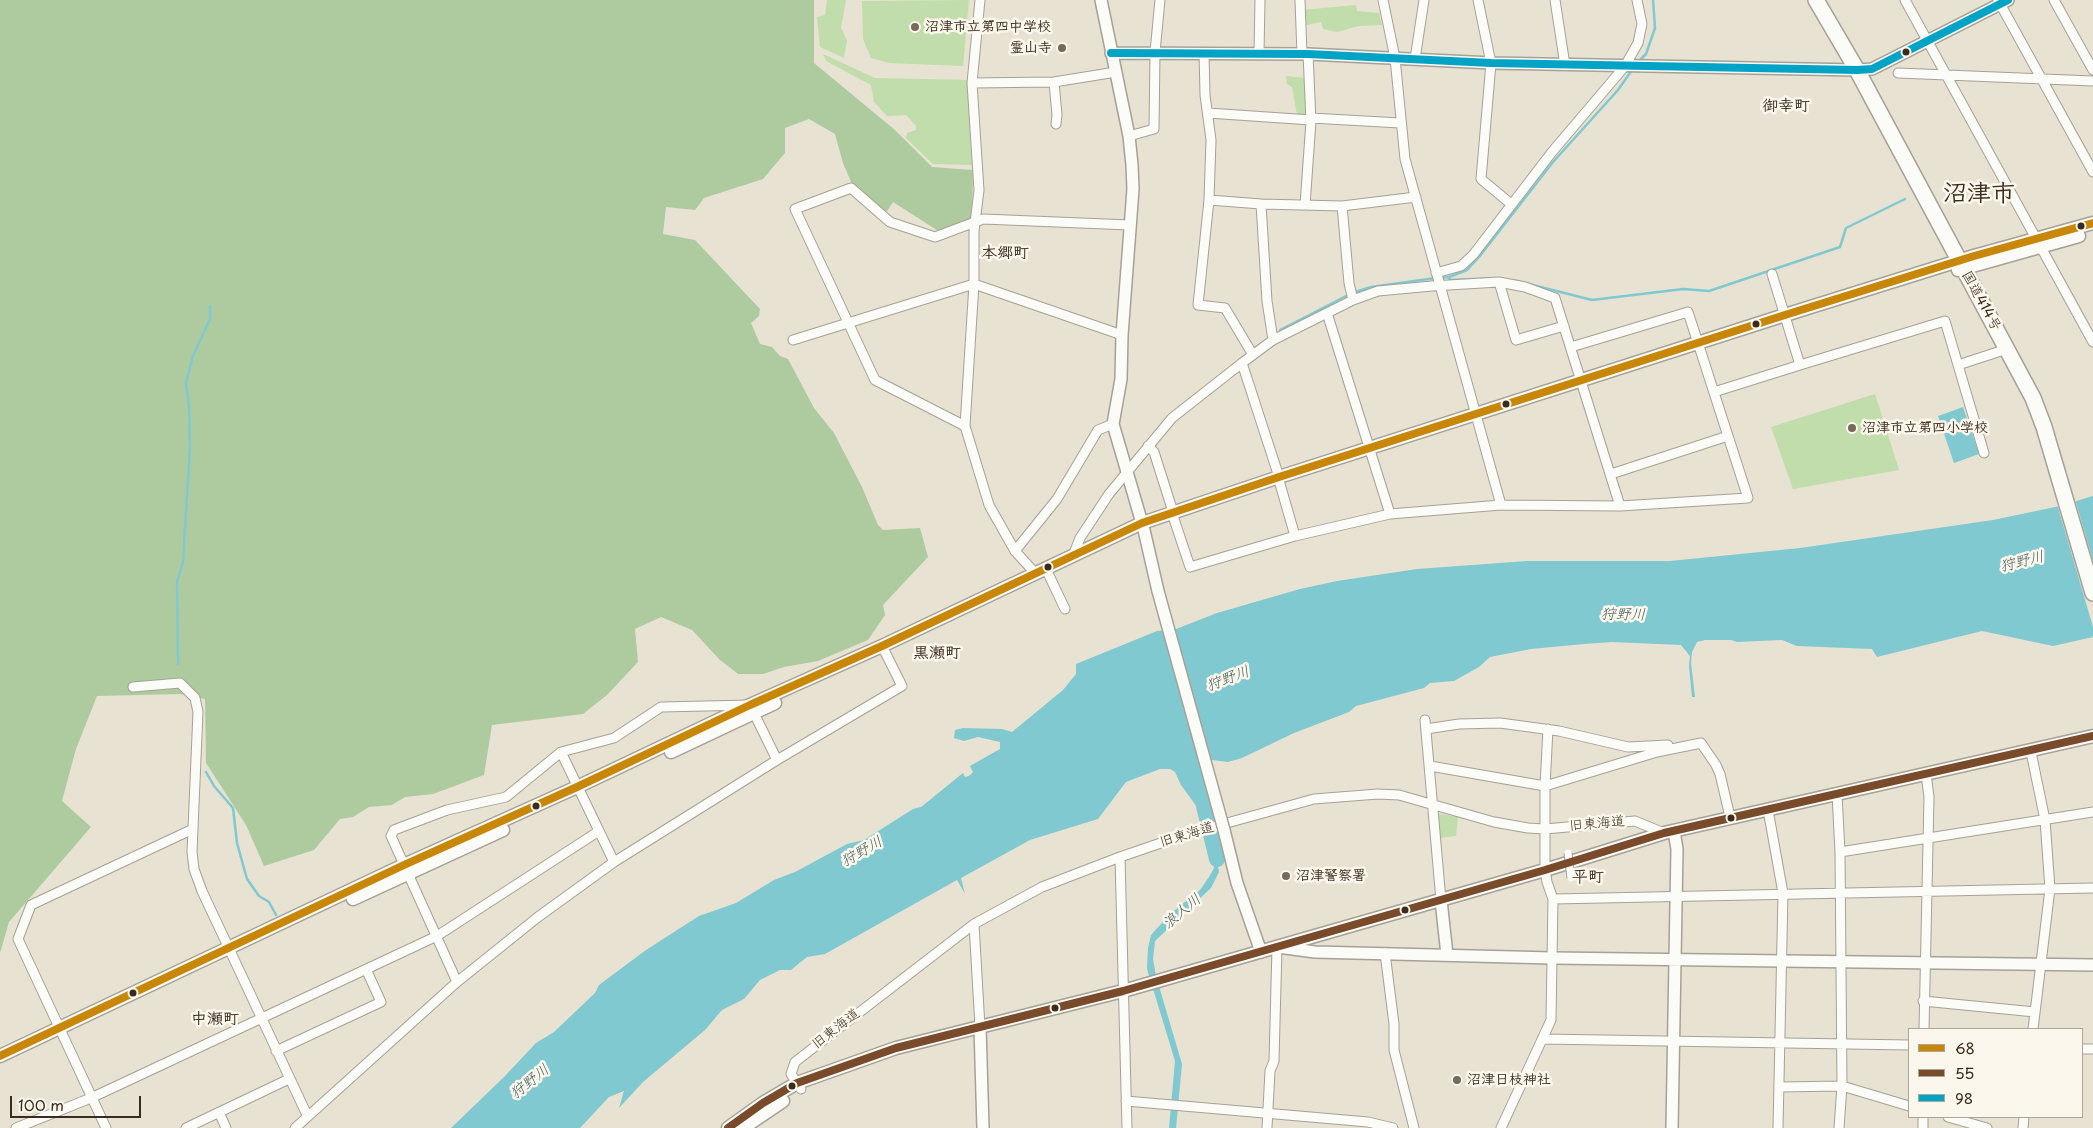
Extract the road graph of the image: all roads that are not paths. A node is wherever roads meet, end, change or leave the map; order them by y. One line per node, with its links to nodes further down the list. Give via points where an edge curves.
1 (980, 0): 34 (street)
2 (1101, 0): 16 (street)
3 (1160, 0): 17 (street)
4 (1260, 0): 19 (street)
5 (1300, 0): 20 (street)
6 (1383, 0): 21 (street)
7 (1424, 0): 22 (street)
8 (1478, 0): 23 (street)
9 (1555, 0): 24 (street)
10 (1637, 0): 25 (street, via 1642,24 1638,43)
11 (1816, 0): 26 (highway, 国道414号)
12 (1905, 0): 15 (street)
13 (2054, 0): 27 (street)
14 (2002, 1): 15 (street); 31 (street)
15 (1927, 40): 26 (street, via 1872,69); 30 (street)
16 (1111, 52): 17 (street); 28 (street)
17 (1155, 52): 18 (street); 39 (street, via 1154,129)
18 (1204, 53): 19 (street); 35 (street)
19 (1259, 53): 20 (street)
20 (1305, 54): 21 (street); 36 (street)
21 (1395, 58): 22 (street); 37 (street)
22 (1415, 59): 23 (street)
23 (1491, 63): 24 (street); 44 (street, via 1481,179)
24 (1565, 65): 25 (street)
25 (1625, 66): 26 (street); 44 (street)
26 (1857, 70): 52 (highway, 国道414号)
27 (2093, 70)
28 (1116, 72): 33 (street); 39 (street)
29 (1898, 73): 30 (street)
30 (1947, 76): 31 (street); 51 (street)
31 (2041, 80): 32 (street); 40 (street)
32 (2093, 81)
33 (1054, 82): 34 (street); 38 (street)
34 (972, 83): 47 (street, via 979,190)
35 (1208, 114): 36 (street); 42 (street, via 1211,140)
36 (1311, 119): 37 (street); 45 (street)
37 (1400, 123): 41 (street, via 1404,159)
38 (1056, 124)
39 (1129, 136): 49 (street, via 1133,189)
40 (2092, 169)
41 (1416, 197): 46 (street); 53 (street)
42 (1209, 200): 43 (street); 70 (street, via 1198,305 1225,308)
43 (1261, 204): 45 (street); 65 (street, via 1267,301)
44 (1511, 204): 53 (street, via 1474,256 1460,266)
45 (1305, 205): 46 (street)
46 (1342, 206): 58 (street, via 1349,283)
47 (976, 220): 49 (street); 56 (street); 61 (street, via 935,237 890,222 851,188 795,209)
48 (2093, 223): 51 (main road)
49 (1130, 225): 63 (street)
50 (2093, 232): 51 (main road)
51 (2040, 242): 52 (main road); 66 (street)
52 (1961, 265): 60 (main road); 69 (highway, 国道414号)
53 (1436, 273): 57 (street)
54 (1772, 274): 60 (street)
55 (1499, 282): 57 (street); 62 (street, via 1555,298); 62 (street, via 1516,340)
56 (974, 284): 61 (street); 63 (street); 78 (street)
57 (1439, 285): 58 (street, via 1378,291); 76 (street)
58 (1354, 300): 59 (street)
59 (1327, 313): 65 (street); 81 (street)
60 (1786, 318): 67 (main road); 72 (street)
61 (848, 323): 64 (street); 78 (street, via 875,380)
62 (1564, 326): 68 (street)
63 (1122, 335): 77 (street, via 1121,379)
64 (793, 340)
65 (1273, 340): 70 (street)
66 (2093, 342)
67 (1699, 346): 68 (street, via 1688,312); 74 (main road); 75 (street)
68 (1571, 347): 74 (street)
69 (2007, 349): 73 (street); 95 (highway, 国道414号, via 2033,398)
70 (1253, 355): 71 (street)
71 (1242, 363): 80 (street, via 1172,418); 85 (street)
72 (1800, 364): 73 (street, via 1945,321); 75 (street)
73 (1958, 365): 82 (street)
74 (1582, 383): 76 (main road); 83 (street)
75 (1714, 392): 79 (street)
76 (1476, 417): 81 (main road); 86 (street)
77 (1113, 424): 84 (street); 92 (street, via 1098,430 1057,499)
78 (965, 426): 92 (street, via 989,505)
79 (1728, 436): 83 (street); 87 (street, via 1748,498)
80 (1148, 446): 84 (street); 89 (street, via 1154,452)
81 (1372, 451): 85 (main road); 88 (street)
82 (1984, 453)
83 (1611, 474): 87 (street)
84 (1127, 475): 90 (street); 93 (street, via 1108,494 1080,538)
85 (1279, 480): 89 (main road); 91 (street)
86 (1501, 505): 87 (street); 88 (street)
87 (1620, 506)
88 (1390, 514): 91 (street)
89 (1174, 516): 90 (main road); 91 (street, via 1190,567)
90 (1143, 527): 93 (main road); 94 (main road); 140 (street, bridge, via 1236,883)
91 (1295, 536)
92 (1015, 551): 94 (street)
93 (1073, 556): 94 (main road)
94 (1044, 572): 96 (street); 97 (main road)
95 (2093, 593)
96 (1065, 609)
97 (884, 649): 99 (main road); 105 (street, via 902,686)
98 (133, 687): 116 (street, via 180,683 195,698 198,712)
99 (752, 709): 103 (street, via 661,707 614,738); 105 (street); 109 (main road)
100 (1548, 729): 102 (street, via 1628,747); 106 (street, via 1480,723 1426,724); 108 (street)
101 (2093, 736): 104 (main road)
102 (1680, 746): 108 (street); 114 (street, via 1701,743 1710,755 1720,774)
103 (561, 752): 109 (street); 125 (street, via 506,797 447,810 394,830 391,836)
104 (2031, 752): 107 (main road); 115 (street)
105 (777, 760): 124 (street)
106 (1430, 766): 108 (street); 111 (street)
107 (1926, 774): 110 (main road); 120 (street)
108 (1545, 786): 117 (street)
109 (579, 791): 118 (street); 125 (main road)
110 (1837, 794): 112 (main road); 121 (street)
111 (1433, 805): 117 (street, 旧東海道, via 1494,822); 123 (street, 旧東海道, via 1399,795 1314,798 1187,834); 135 (street)
112 (1768, 810): 114 (main road); 132 (street)
113 (2093, 812): 115 (street)
114 (1730, 818): 119 (main road)
115 (2045, 820): 120 (street); 129 (street)
116 (193, 829): 139 (street, via 194,868); 159 (street, via 31,905 18,939)
117 (1545, 829): 119 (street, 旧東海道, via 1634,821); 126 (street)
118 (599, 831): 124 (street); 137 (street)
119 (1669, 832): 126 (main road); 133 (street, via 1677,849)
120 (1928, 838): 121 (street); 130 (street)
121 (1840, 852): 131 (street)
122 (1568, 853): 127 (street, bridge)
123 (1120, 857): 136 (street, 旧東海道, via 1042,887); 152 (street)
124 (614, 862): 151 (street)
125 (406, 870): 137 (street); 139 (main road)
126 (1545, 870): 134 (street); 135 (main road)
127 (1571, 878)
128 (2093, 888): 129 (street)
129 (2050, 889): 130 (street); 148 (street)
130 (1927, 890): 131 (street); 147 (street)
131 (1840, 892): 132 (street); 146 (street)
132 (1783, 893): 133 (street); 145 (street)
133 (1676, 896): 134 (street); 144 (street)
134 (1553, 899): 143 (street)
135 (1441, 900): 138 (main road); 142 (street)
136 (974, 924): 156 (street); 169 (street, 旧東海道, via 795,1062 791,1074)
137 (437, 936): 150 (street); 151 (street)
138 (1277, 947): 140 (main road); 141 (street, via 1315,952); 176 (street, via 1274,1061 1270,1071)
139 (231, 951): 155 (street); 159 (main road)
140 (1261, 952): 152 (main road)
141 (1385, 954): 142 (street); 190 (street, via 1396,1057)
142 (1447, 954): 143 (street)
143 (1552, 958): 144 (street); 160 (street, via 1551,1020)
144 (1675, 959): 145 (street); 161 (street)
145 (1782, 961): 146 (street); 162 (street)
146 (1840, 962): 147 (street); 163 (street)
147 (1926, 964): 148 (street); 153 (street)
148 (2042, 965): 149 (street); 154 (street)
149 (2093, 965)
150 (366, 969): 155 (street); 165 (street, via 381,1002)
151 (457, 982): 177 (street)
152 (1123, 991): 156 (main road); 173 (street)
153 (1923, 1001): 154 (street); 157 (street)
154 (2035, 1012): 158 (street)
155 (261, 1018): 165 (street); 172 (street)
156 (980, 1027): 169 (main road, via 896,1048); 186 (street)
157 (1924, 1028)
158 (2033, 1028)
159 (60, 1032): 166 (main road); 167 (main road); 172 (street)
160 (1542, 1040): 161 (street); 191 (street)
161 (1674, 1042): 162 (street); 192 (street)
162 (1781, 1043): 163 (street); 171 (street)
163 (1840, 1044): 164 (street); 170 (street)
164 (1908, 1045)
165 (276, 1051): 168 (street)
166 (0, 1056)
167 (0, 1062)
168 (289, 1078): 175 (street); 177 (street)
169 (799, 1086): 184 (main road, via 763,1103); 185 (main road)
170 (1842, 1086): 171 (street); 174 (street); 194 (street)
171 (1779, 1087): 193 (street)
172 (92, 1098): 179 (street); 180 (street)
173 (1126, 1101): 176 (street); 187 (street)
174 (1908, 1106)
175 (219, 1112): 181 (street); 182 (street)
176 (1267, 1112): 188 (street); 189 (street, via 1368,1122)
177 (307, 1115): 183 (street)
178 (1952, 1118): 195 (street)
179 (16, 1128)
180 (106, 1128)
181 (186, 1128)
182 (226, 1128)
183 (295, 1128)
184 (728, 1128)
185 (743, 1128)
186 (983, 1128)
187 (1127, 1128)
188 (1267, 1128)
189 (1393, 1128)
190 (1414, 1128)
191 (1501, 1128)
192 (1672, 1128)
193 (1778, 1128)
194 (1839, 1128)
195 (1987, 1128)

